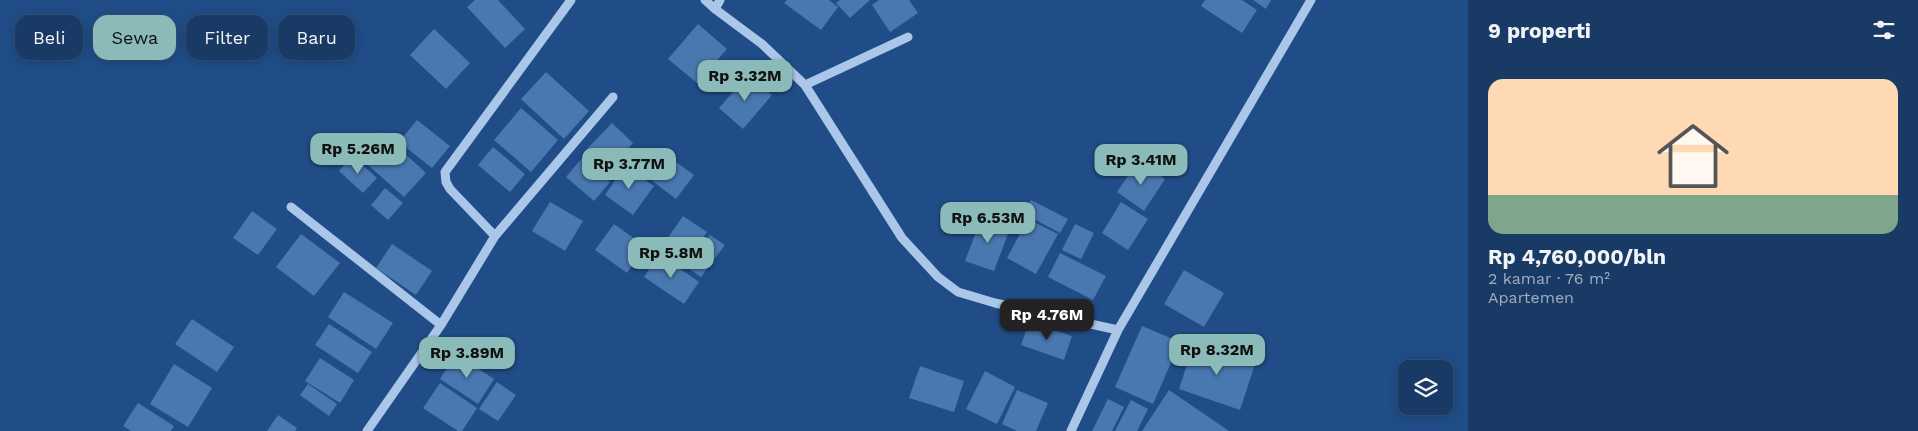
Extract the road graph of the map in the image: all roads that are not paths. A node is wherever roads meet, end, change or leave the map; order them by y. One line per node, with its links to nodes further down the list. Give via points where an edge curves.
1 (571, 0): 10 (street, via 445,172 450,189)
2 (705, 0): 5 (street)
3 (720, 0): 5 (street)
4 (1311, 0): 12 (street)
5 (714, 9): 7 (street, via 762,44)
6 (908, 38): 7 (street)
7 (805, 85): 12 (street, via 902,238 938,277 958,292 995,303)
8 (613, 97): 10 (street)
9 (291, 207): 11 (street)
10 (495, 236): 11 (street)
11 (441, 326): 13 (street)
12 (1118, 330): 14 (street)
13 (367, 431)
14 (1071, 431)

